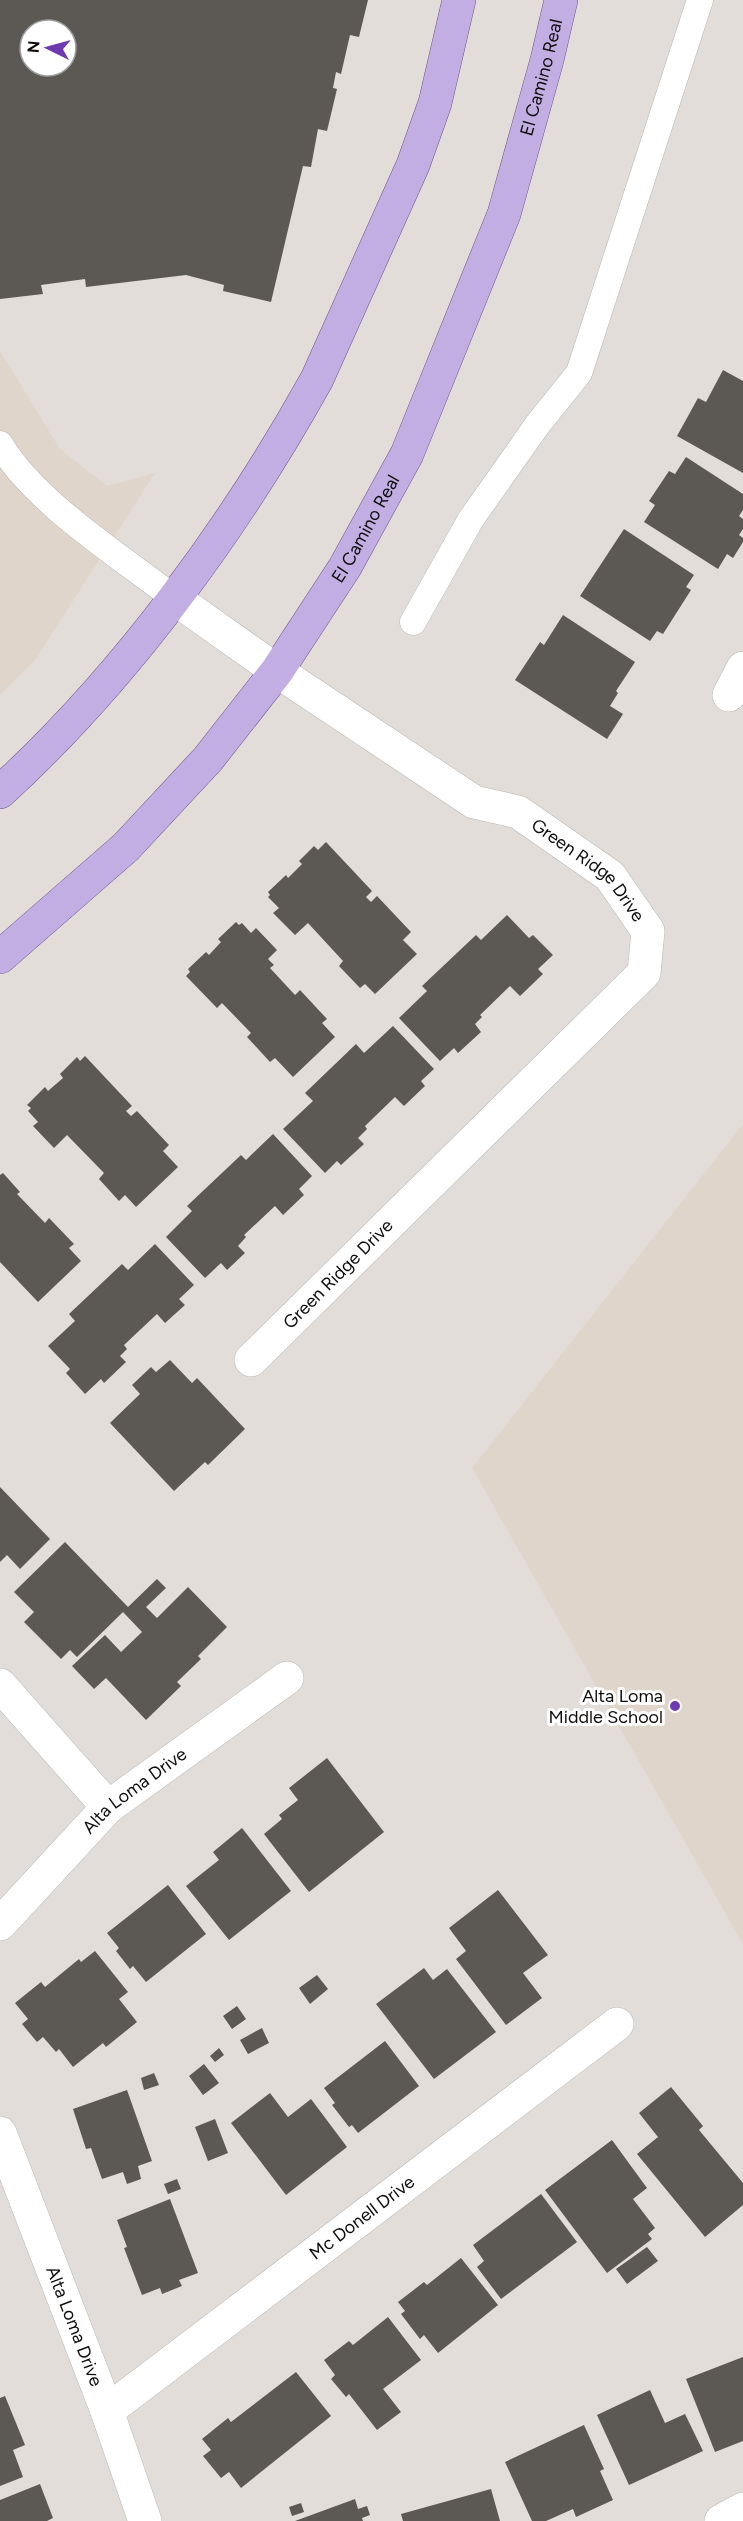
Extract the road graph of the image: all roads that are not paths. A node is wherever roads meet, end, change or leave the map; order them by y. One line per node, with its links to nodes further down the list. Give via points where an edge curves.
1 (459, 0): 5 (main road, via 435,103 413,165 317,379 237,508)
2 (561, 0): 7 (main road, El Camino Real, via 510,196 407,454 345,567)
3 (700, 0): 6 (lane, via 579,373 471,519)
4 (0, 444): 5 (lane, via 8,458 53,505)
5 (174, 598): 7 (street, Green Ridge Drive); 8 (main road, via 109,681)
6 (413, 622)
7 (277, 672): 9 (main road, El Camino Real, via 208,759 126,847); 10 (street, Green Ridge Drive, via 474,802 518,812 610,876 648,931 644,973)
8 (0, 792)
9 (0, 957)
10 (251, 1360)
11 (287, 1678): 13 (street, Alta Loma Drive)
12 (0, 1685): 13 (street)
13 (108, 1807): 14 (street, Alta Loma Drive)
14 (0, 1924)
15 (617, 2024): 17 (street, Mc Donell Drive)
16 (0, 2133): 17 (street, Alta Loma Drive)
17 (107, 2411): 19 (street, Alta Loma Drive)
18 (743, 2509): 20 (street)
19 (145, 2521)
20 (721, 2521)

